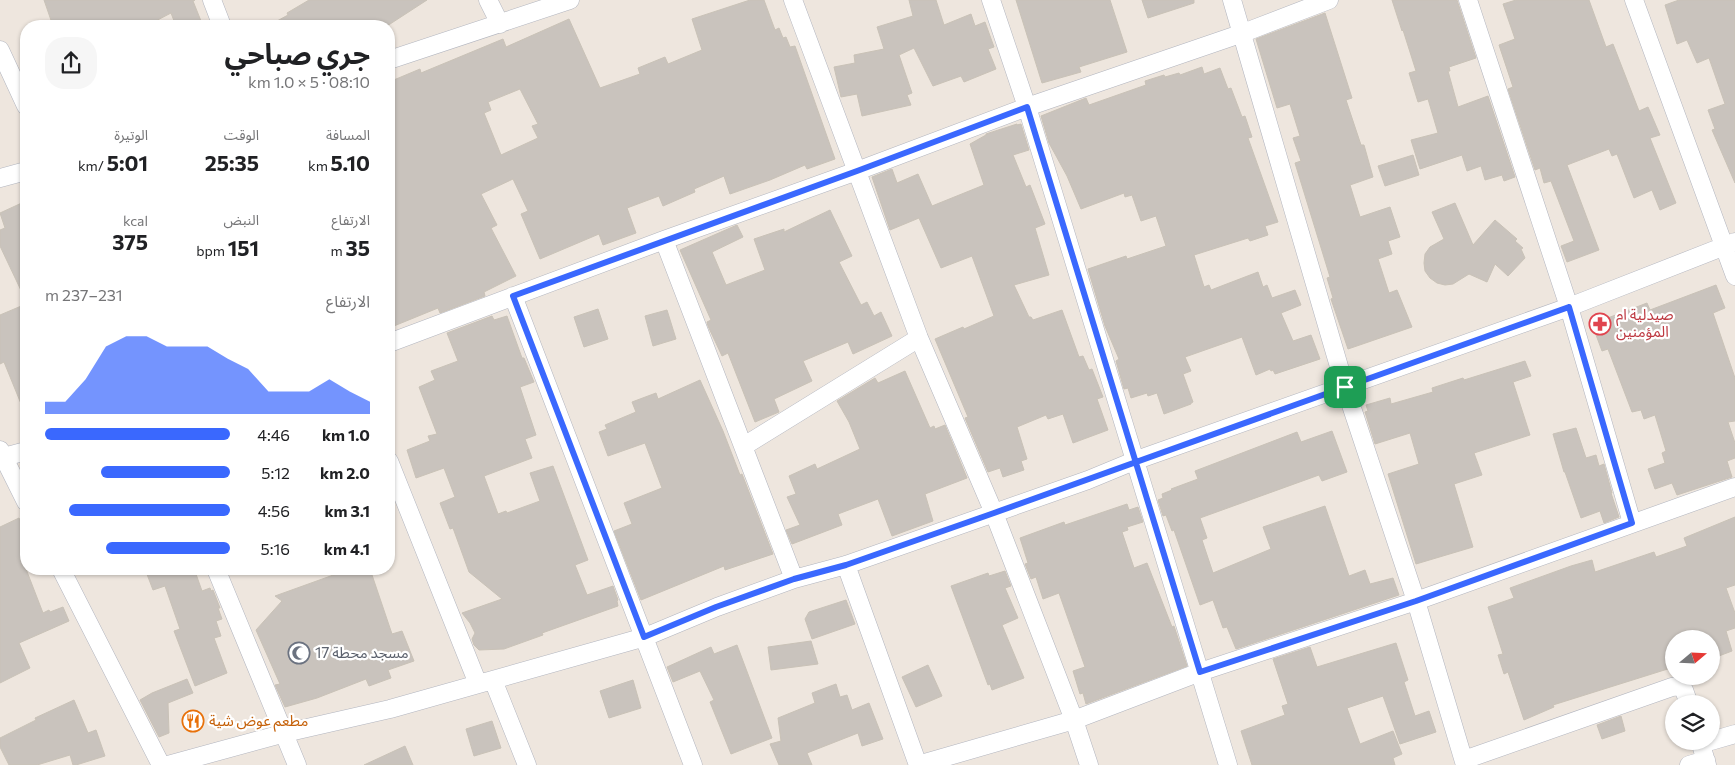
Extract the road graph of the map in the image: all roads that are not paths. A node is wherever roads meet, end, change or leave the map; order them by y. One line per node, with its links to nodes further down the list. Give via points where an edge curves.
1 (212, 0): 10 (street)
2 (488, 0): 11 (street)
3 (570, 0): 11 (street)
4 (793, 0): 17 (street)
5 (990, 0): 16 (street)
6 (1232, 0): 12 (street)
7 (1329, 0): 12 (street)
8 (1468, 0): 24 (street)
9 (1634, 0): 21 (street)
10 (220, 20)
11 (500, 24): 14 (street)
12 (1243, 33): 16 (street); 27 (street)
13 (0, 50): 15 (street)
14 (395, 58)
15 (20, 93)
16 (1027, 107): 17 (street); 31 (street)
17 (857, 171): 20 (street); 25 (street)
18 (20, 173): 19 (street)
19 (0, 178)
20 (664, 240): 23 (street); 28 (street)
21 (1730, 244): 22 (street); 24 (street)
22 (1735, 276)
23 (513, 296): 26 (street); 42 (street)
24 (1569, 307): 27 (street); 36 (street)
25 (919, 338): 28 (street); 35 (street)
26 (395, 341)
27 (1345, 387): 31 (street); 41 (street)
28 (744, 446): 40 (street)
29 (20, 452): 30 (street)
30 (2, 454): 34 (street)
31 (1134, 461): 35 (street); 43 (street)
32 (395, 475): 44 (street)
33 (1735, 487): 36 (street)
34 (20, 490)
35 (994, 513): 37 (street); 46 (street)
36 (1632, 523): 41 (street)
37 (846, 565): 40 (street); 56 (street)
38 (64, 575): 51 (street)
39 (219, 575): 47 (street)
40 (794, 579): 42 (street)
41 (1416, 601): 43 (street); 50 (street)
42 (644, 637): 44 (street); 55 (street)
43 (1200, 672): 46 (street); 58 (street)
44 (486, 682): 47 (street, via 390,709); 54 (street)
45 (1685, 695): 50 (street, via 1680,686 1672,686)
46 (1074, 720): 56 (street); 57 (street)
47 (285, 733): 52 (street); 53 (street)
48 (1735, 734): 49 (street)
49 (1703, 751)
50 (1464, 762)
51 (161, 765)
52 (168, 765)
53 (297, 765)
54 (527, 765)
55 (693, 765)
56 (918, 765)
57 (1089, 765)
58 (1228, 765)

